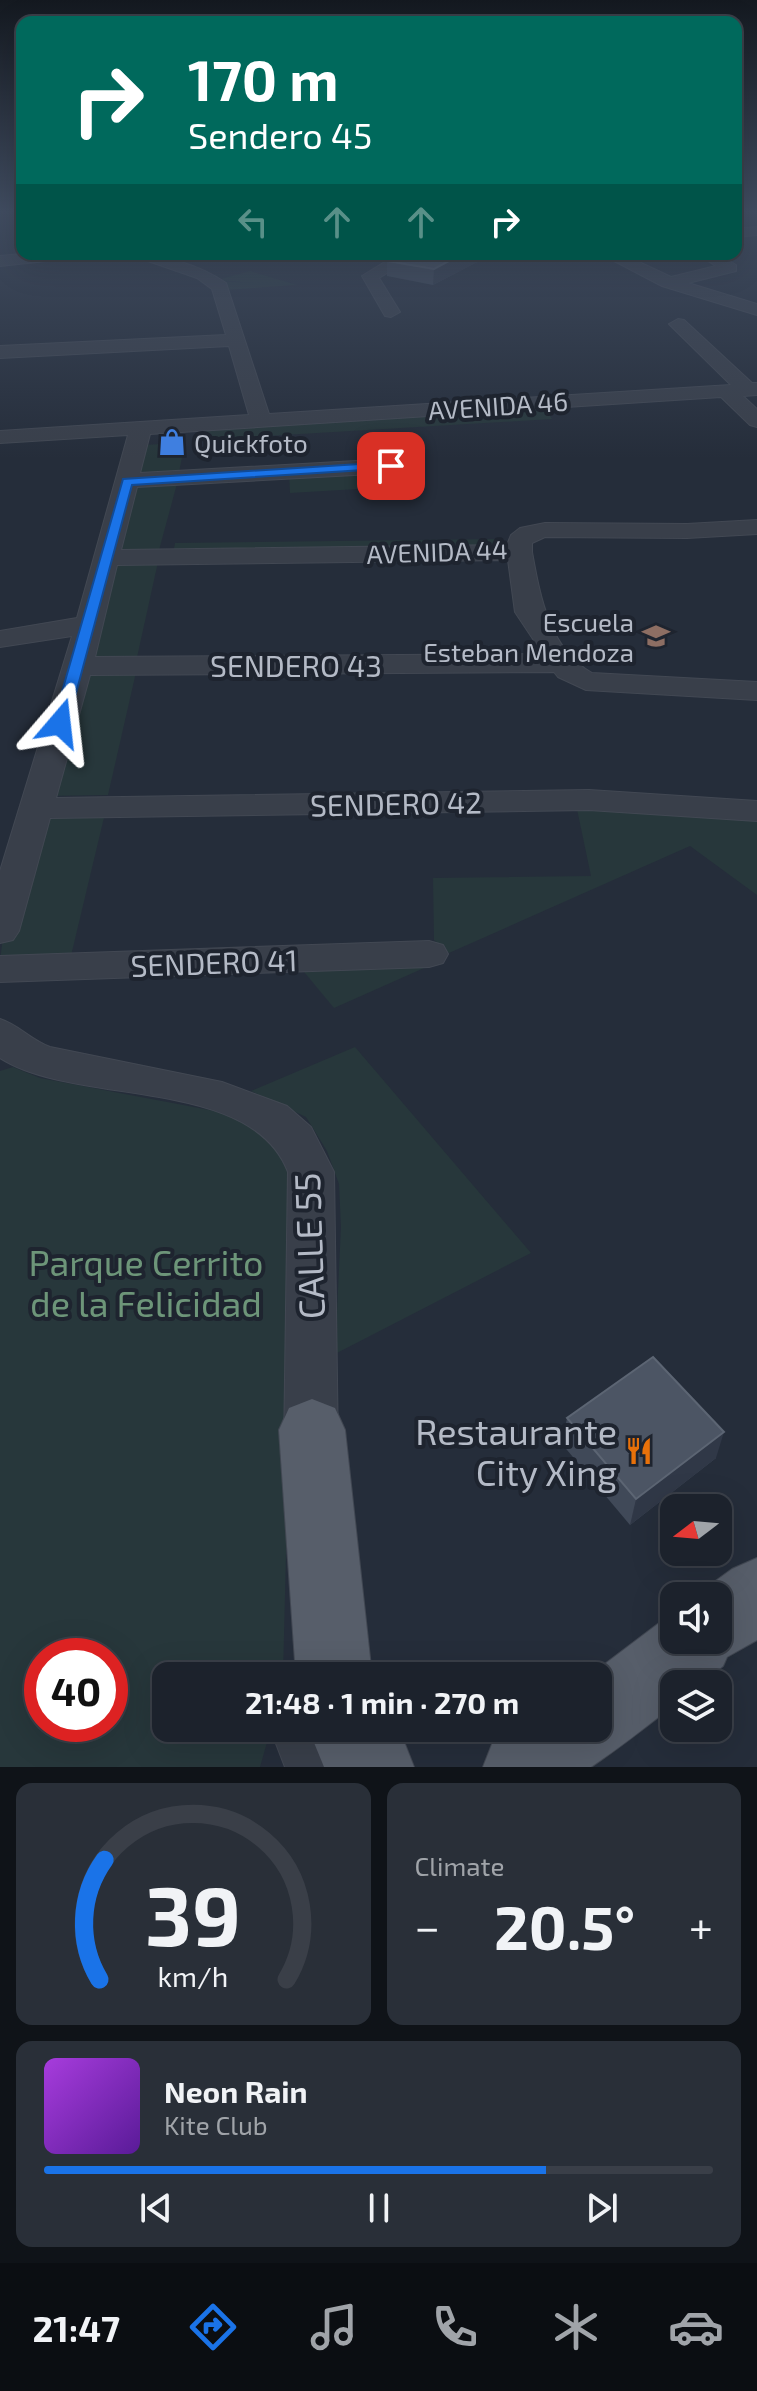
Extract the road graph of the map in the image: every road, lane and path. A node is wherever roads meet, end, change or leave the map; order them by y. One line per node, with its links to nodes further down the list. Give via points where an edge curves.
1 (222, 294): 7 (street)
2 (381, 294): 5 (street)
3 (708, 294): 4 (street)
4 (757, 310)
5 (391, 312)
6 (678, 324): 9 (street)
7 (236, 340): 8 (street); 11 (street)
8 (0, 352)
9 (753, 389): 10 (street, AVENIDA 46)
10 (726, 391): 11 (street, AVENIDA 46); 12 (street)
11 (261, 420): 13 (street, AVENIDA 46)
12 (757, 421)
13 (141, 428): 14 (street, AVENIDA 46); 16 (street)
14 (0, 437)
15 (391, 466): 16 (street)
16 (127, 481): 19 (street)
17 (757, 527): 18 (street, AVENIDA 44, via 545,530 520,540)
18 (519, 552): 19 (street, AVENIDA 44); 22 (street, via 529,612)
19 (106, 558): 20 (street)
20 (87, 625): 21 (street); 23 (street)
21 (0, 639)
22 (562, 663): 23 (street, SENDERO 43); 24 (street, via 586,681)
23 (78, 666): 25 (street)
24 (757, 691)
25 (35, 808): 26 (street, SENDERO 42, via 589,800); 27 (street)
26 (757, 811)
27 (0, 931)
28 (429, 954): 29 (street, SENDERO 41)
29 (0, 969)
30 (0, 1034): 31 (street, CALLE 55, via 20,1053 253,1108 287,1129 311,1172)
31 (312, 1430): 35 (street, CALLE 55); 36 (main road)
32 (757, 1594): 33 (main road)
33 (732, 1613)
34 (679, 1654): 37 (main road)
35 (302, 1662)
36 (333, 1662)
37 (612, 1706)
38 (297, 1742): 43 (street)
39 (307, 1742): 44 (street)
40 (354, 1742): 45 (main road)
41 (561, 1742): 46 (main road)
42 (566, 1742): 47 (main road)
43 (291, 1767)
44 (317, 1767)
45 (375, 1767)
46 (522, 1767)
47 (534, 1767)

